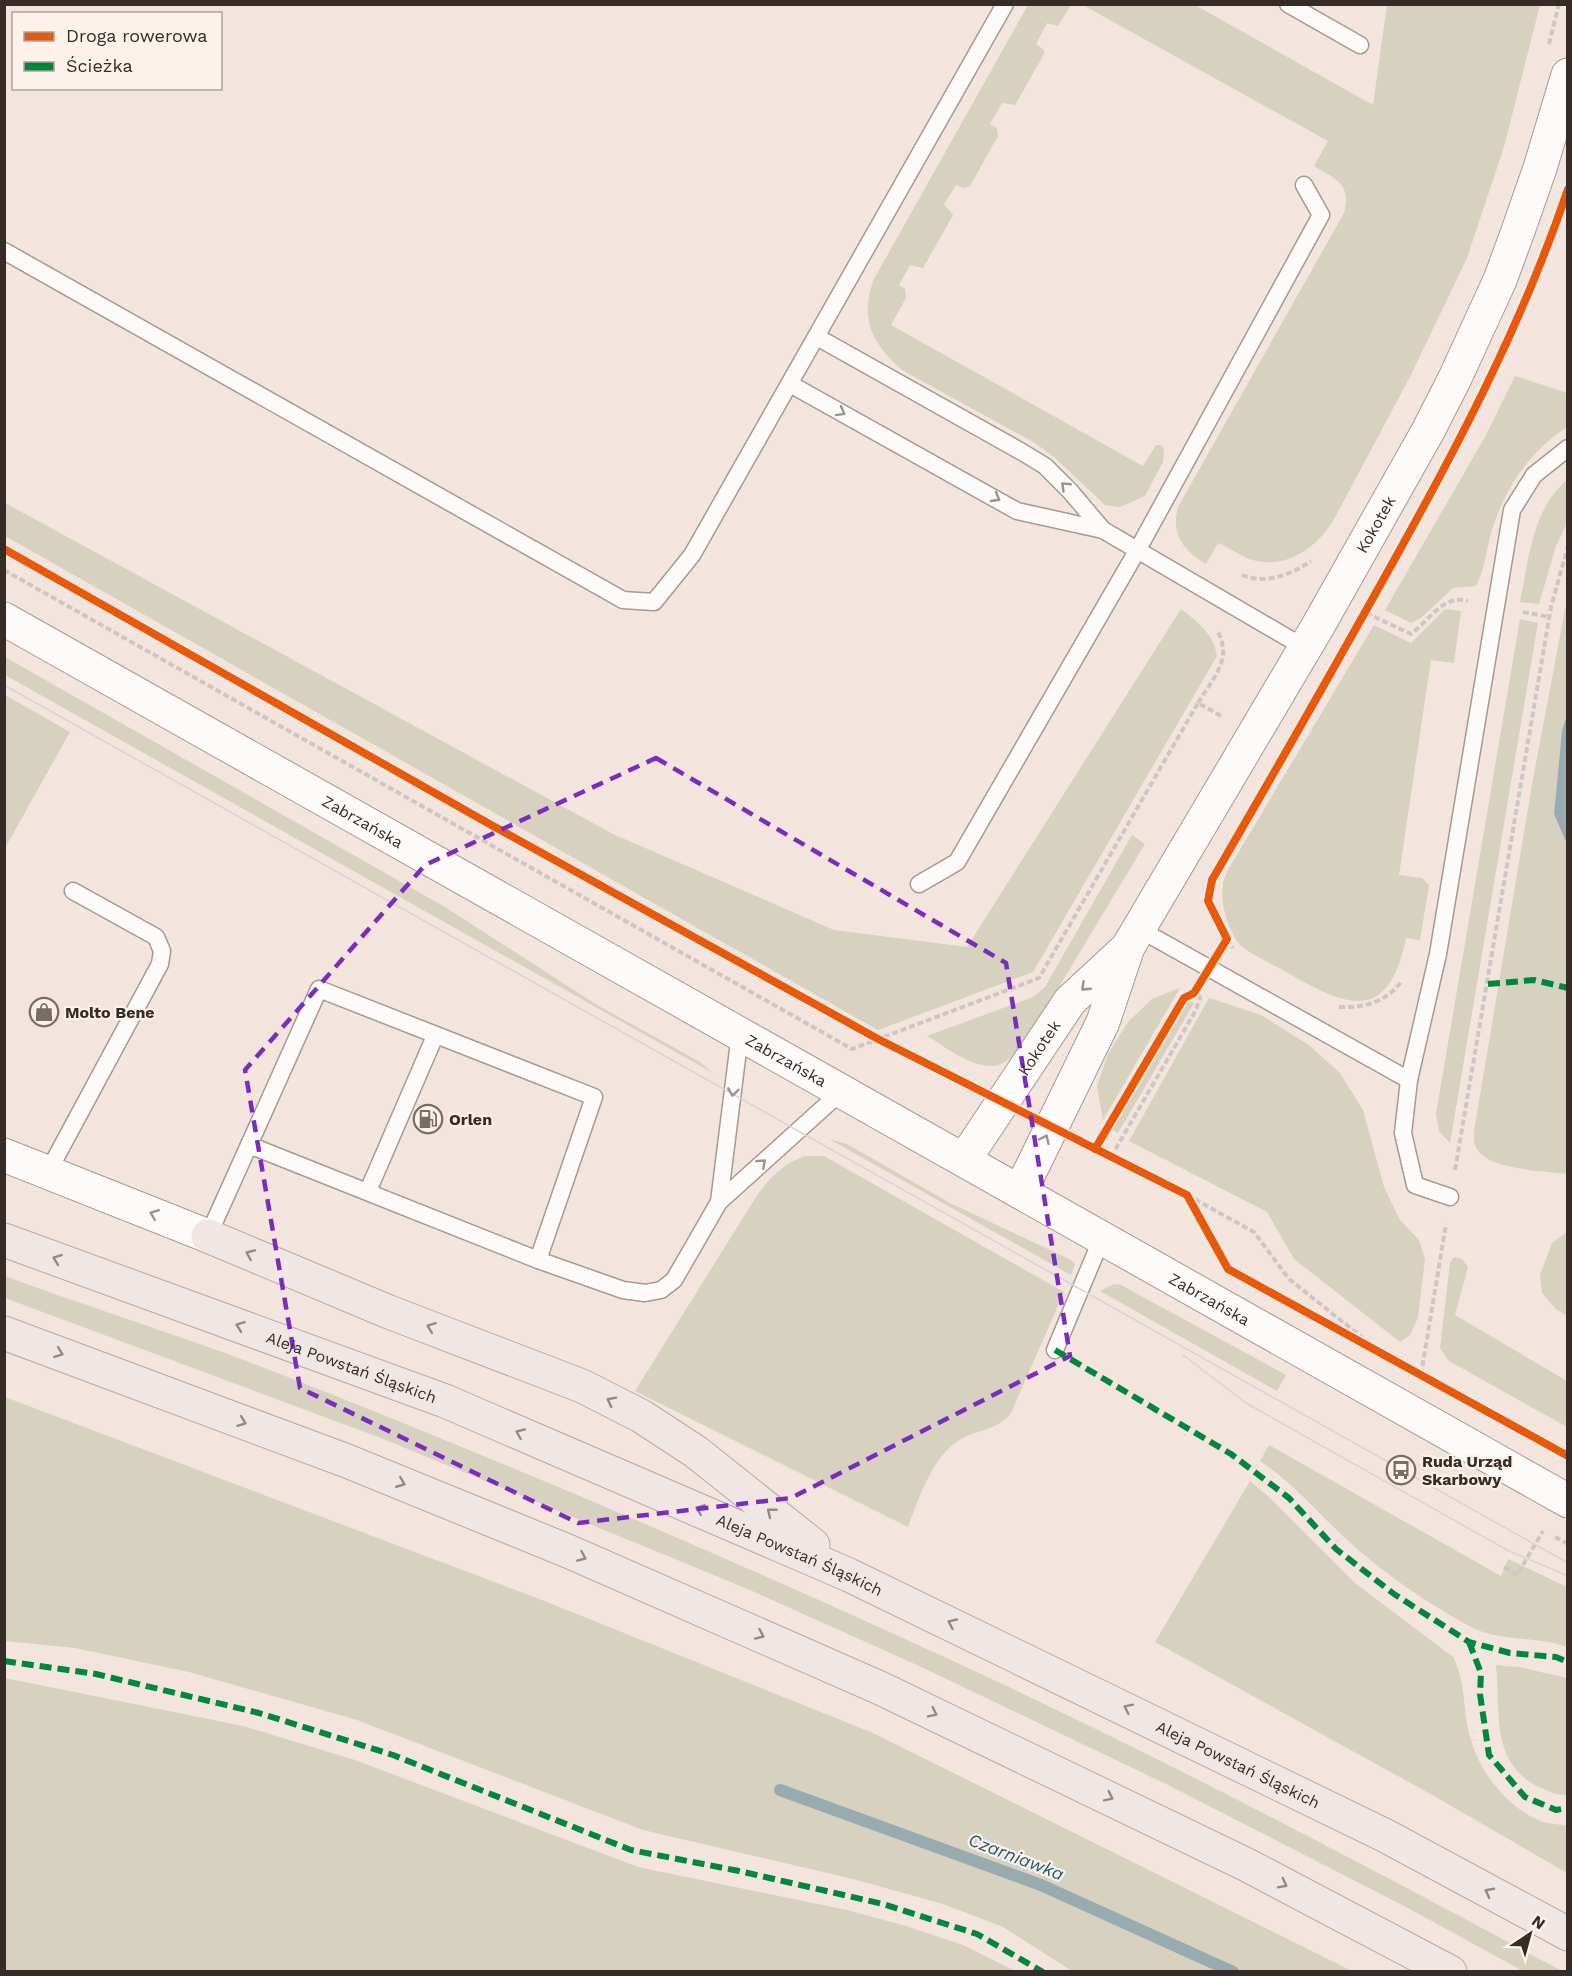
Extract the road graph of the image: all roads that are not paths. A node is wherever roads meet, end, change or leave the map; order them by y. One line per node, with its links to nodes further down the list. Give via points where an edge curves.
1 (1005, 4): 7 (lane)
2 (1288, 4): 3 (lane)
3 (1360, 45)
4 (1557, 65): 13 (main road, Kokotek, via 1537,178 1479,328 1428,431)
5 (1304, 185): 11 (lane, via 1321,214)
6 (4, 251): 8 (lane, via 622,600 654,602 692,555)
7 (817, 337): 8 (lane); 10 (lane, one-way to 7, via 1044,466)
8 (790, 384): 10 (lane, one-way to 10, via 1017,510)
9 (1568, 448): 19 (lane, via 1534,475 1512,510 1438,954)
10 (1103, 530): 11 (lane)
11 (1137, 551): 13 (lane); 14 (lane, via 957,862)
12 (4, 619): 17 (main road, Zabrzańska)
13 (1305, 648): 16 (main road, Kokotek)
14 (920, 884)
15 (73, 891): 24 (lane, via 156,937 162,951 160,964)
16 (1134, 938): 19 (lane); 23 (main road, Kokotek, one-way to 23, via 1070,1001); 26 (main road, Kokotek, one-way to 16, via 1103,1022)
17 (740, 1034): 20 (main road, Zabrzańska); 28 (lane, one-way to 28)
18 (435, 1036): 21 (lane, via 319,989); 25 (lane); 32 (lane, via 594,1097)
19 (1409, 1080): 27 (lane, via 1403,1133 1415,1185)
20 (842, 1091): 23 (main road, Zabrzańska); 28 (lane, one-way to 20)
21 (249, 1145): 25 (lane); 29 (lane)
22 (4, 1155): 24 (main road)
23 (964, 1160): 26 (main road, Zabrzańska)
24 (48, 1172): 29 (main road, one-way to 24)
25 (368, 1191): 32 (lane)
26 (1020, 1192): 30 (main road, Zabrzańska)
27 (1450, 1197)
28 (719, 1202): 32 (lane, via 674,1280 661,1290 623,1290)
29 (208, 1236): 36 (main road, one-way to 29, via 696,1452 641,1416 582,1386)
30 (1102, 1238): 34 (lane); 35 (main road, Zabrzańska)
31 (4, 1240): 36 (main road, Aleja Powstań Śląskich, one-way to 31, via 445,1401)
32 (538, 1260)
33 (4, 1333): 38 (main road, one-way to 38, via 347,1461 570,1552 880,1688 1237,1860)
34 (1055, 1350)
35 (1568, 1501)
36 (849, 1575): 37 (main road, Aleja Powstań Śląskich, one-way to 36, via 1375,1830)
37 (1568, 1934)
38 (1450, 1971)

